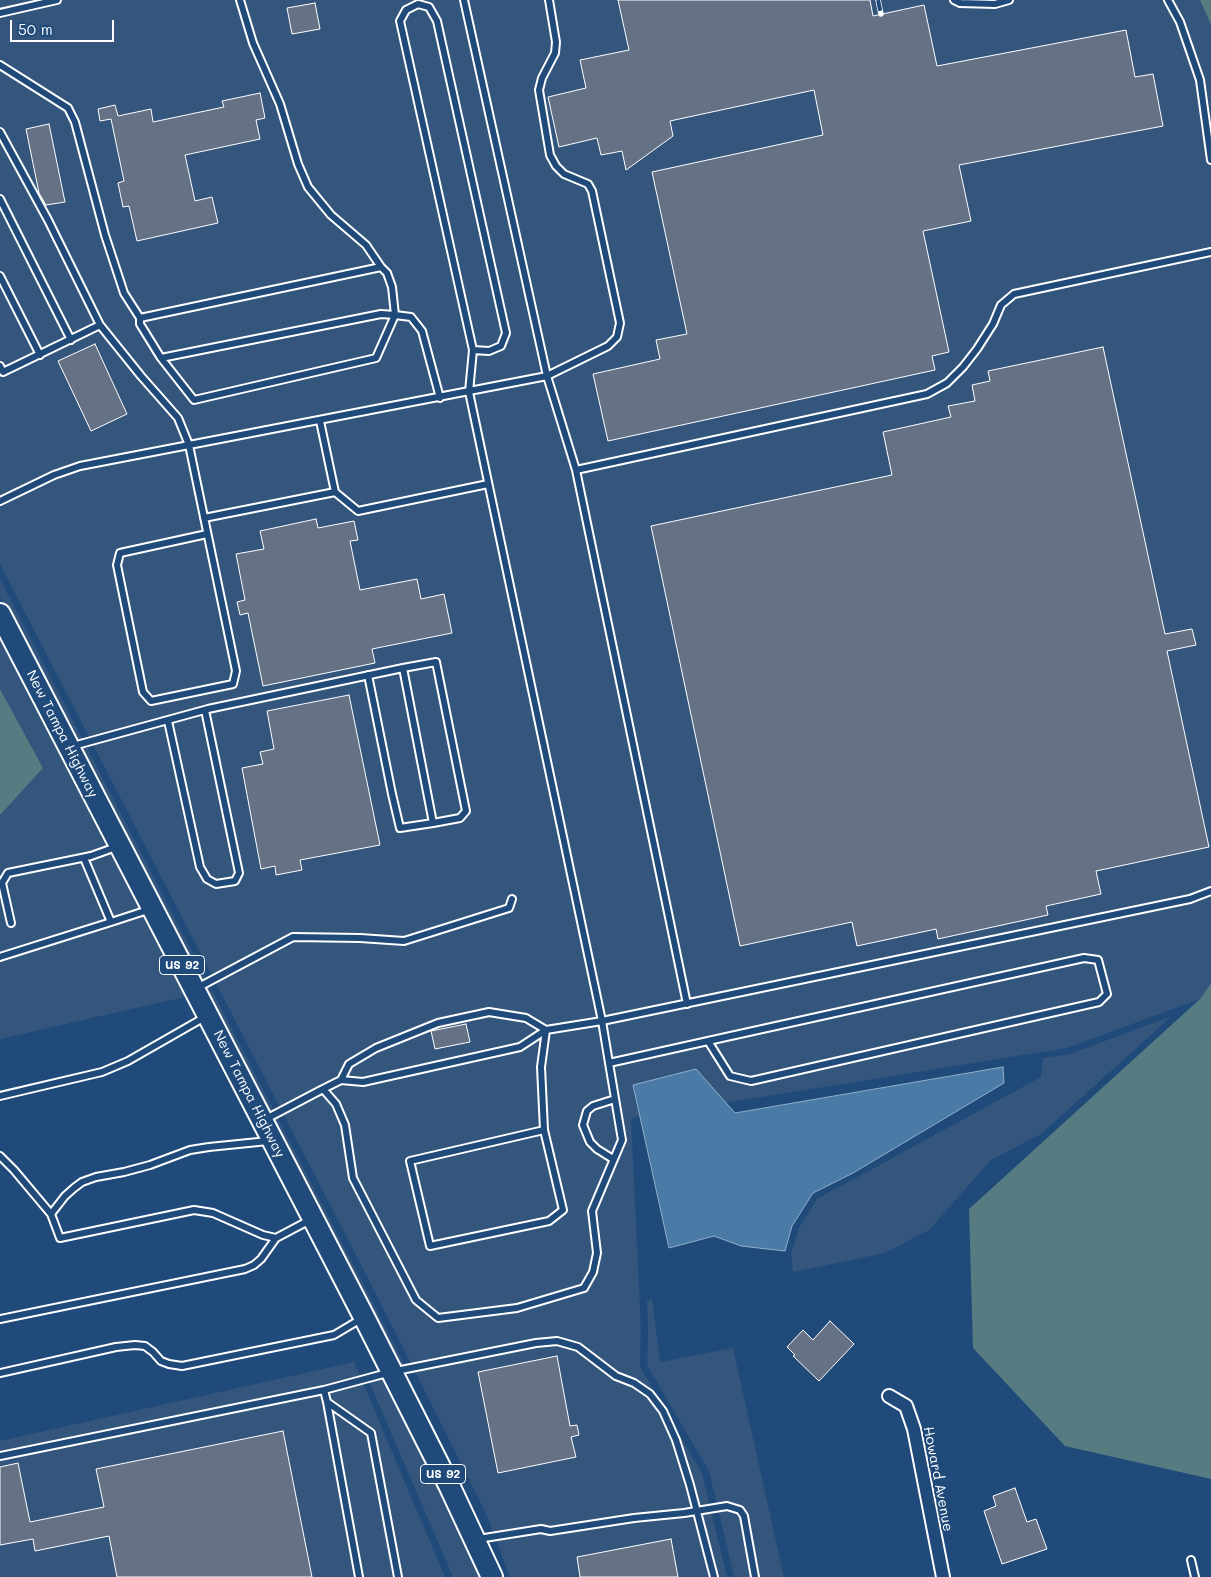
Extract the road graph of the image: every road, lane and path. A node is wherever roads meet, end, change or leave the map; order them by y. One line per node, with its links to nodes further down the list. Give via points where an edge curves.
1 (57, 0): 8 (lane)
2 (240, 0): 14 (lane, via 308,187 331,215 366,245)
3 (464, 0): 24 (lane)
4 (549, 0): 24 (lane, via 555,53 539,90 550,155 564,174 588,184 592,191 620,323 616,337 608,346)
5 (954, 0): 6 (lane, via 986,4)
6 (1009, 0)
7 (1168, 0): 11 (lane, via 1180,22 1200,80)
8 (0, 13)
9 (0, 65): 17 (lane, via 68,108 75,122 124,293)
10 (0, 132): 18 (lane)
11 (1211, 160)
12 (0, 199): 19 (lane)
13 (1211, 252): 29 (lane, via 1014,294 1001,305 989,330 963,367 947,383 927,394)
14 (381, 267): 16 (lane, via 392,286); 17 (lane)
15 (0, 276): 21 (lane)
16 (395, 315): 22 (lane, via 382,314); 22 (lane, via 376,358 194,400); 26 (lane, via 411,317 422,331)
17 (140, 318): 22 (lane, via 140,324)
18 (100, 324): 19 (lane); 28 (lane, via 178,418)
19 (71, 340): 21 (lane)
20 (473, 350): 20 (lane, via 489,351 501,346 506,333 437,21 429,7 418,4 406,10 400,21); 25 (lane)
21 (40, 355): 23 (lane)
22 (161, 358)
23 (1, 369)
24 (547, 376): 25 (lane); 29 (lane)
25 (469, 392): 26 (lane); 30 (lane)
26 (440, 398): 27 (lane)
27 (320, 421): 28 (lane); 31 (lane)
28 (190, 445): 32 (lane, via 80,466); 33 (lane)
29 (576, 470): 51 (lane)
30 (488, 484): 31 (lane, via 358,511); 53 (lane)
31 (335, 492): 33 (lane)
32 (0, 501)
33 (204, 518): 34 (lane)
34 (207, 534): 34 (lane, via 236,670 233,684 151,701 143,692 116,565 120,553)
35 (0, 614): 40 (main road, New Tampa Highway / US 92)
36 (403, 668): 37 (lane); 41 (lane); 41 (lane, via 436,662 466,811 460,818)
37 (368, 675): 38 (lane); 41 (lane, via 400,828)
38 (205, 710): 39 (lane); 39 (lane, via 240,874 235,881 216,884 206,879 200,867)
39 (168, 721): 40 (lane)
40 (69, 747): 42 (main road, New Tampa Highway / US 92)
41 (433, 823)
42 (120, 846): 43 (lane); 46 (main road, New Tampa Highway / US 92)
43 (84, 858): 47 (lane); 48 (lane, via 8,873 2,883)
44 (1211, 891): 51 (lane, via 1190,899)
45 (512, 899): 50 (lane, via 509,908 404,940 293,937)
46 (152, 908): 47 (lane); 50 (main road, New Tampa Highway / US 92)
47 (111, 922): 49 (lane)
48 (10, 923)
49 (0, 957)
50 (195, 990): 52 (main road, New Tampa Highway / US 92)
51 (688, 1004): 53 (lane)
52 (208, 1015): 59 (lane, via 128,1061 102,1072); 61 (main road, New Tampa Highway / US 92)
53 (602, 1021): 54 (lane); 56 (lane)
54 (546, 1030): 57 (lane, via 520,1047 363,1082); 57 (lane, via 526,1018 489,1012 438,1023 376,1048 349,1064); 62 (lane, via 541,1067)
55 (708, 1041): 55 (lane, via 1084,958 1098,960 1107,994 1099,1002 751,1081 730,1076); 56 (lane)
56 (609, 1063): 60 (lane)
57 (341, 1080): 58 (lane)
58 (323, 1089): 61 (lane); 65 (lane, via 336,1104 345,1124 353,1178 416,1300 438,1318 517,1308 584,1288 593,1272 597,1253 592,1211)
59 (0, 1096)
60 (615, 1099): 65 (lane, via 622,1140); 65 (lane, via 587,1111 583,1126 590,1142)
61 (263, 1121): 63 (main road, New Tampa Highway / US 92)
62 (544, 1130): 62 (lane, via 564,1210 549,1221 430,1246 410,1161)
63 (273, 1141): 66 (lane, via 209,1146 150,1165 96,1177 74,1188); 67 (main road, New Tampa Highway / US 92)
64 (0, 1156): 66 (lane)
65 (613, 1159)
66 (51, 1214): 68 (lane, via 60,1238 194,1210)
67 (313, 1219): 68 (lane); 69 (main road, New Tampa Highway / US 92)
68 (276, 1238): 70 (lane, via 262,1259 245,1269)
69 (364, 1317): 71 (main road, New Tampa Highway / US 92); 72 (lane, via 334,1335 182,1366 161,1361 145,1346 136,1344)
70 (0, 1320)
71 (391, 1372): 73 (lane); 77 (lane, via 536,1343 557,1341 578,1347 616,1376 650,1394 663,1411 676,1440); 78 (main road, New Tampa Highway / US 92)
72 (0, 1373)
73 (324, 1390): 75 (lane); 76 (lane)
74 (889, 1396): 85 (street, Howard Avenue, via 906,1406 914,1430)
75 (327, 1402): 80 (lane); 81 (lane, via 371,1433)
76 (0, 1456)
77 (696, 1511): 78 (lane); 83 (lane); 84 (lane, via 727,1506 740,1510 744,1516)
78 (474, 1540): 82 (main road, New Tampa Highway / US 92)
79 (1191, 1560): 86 (lane)
80 (359, 1577)
81 (398, 1577)
82 (492, 1577)
83 (714, 1577)
84 (754, 1577)
85 (942, 1577)
86 (1195, 1577)

